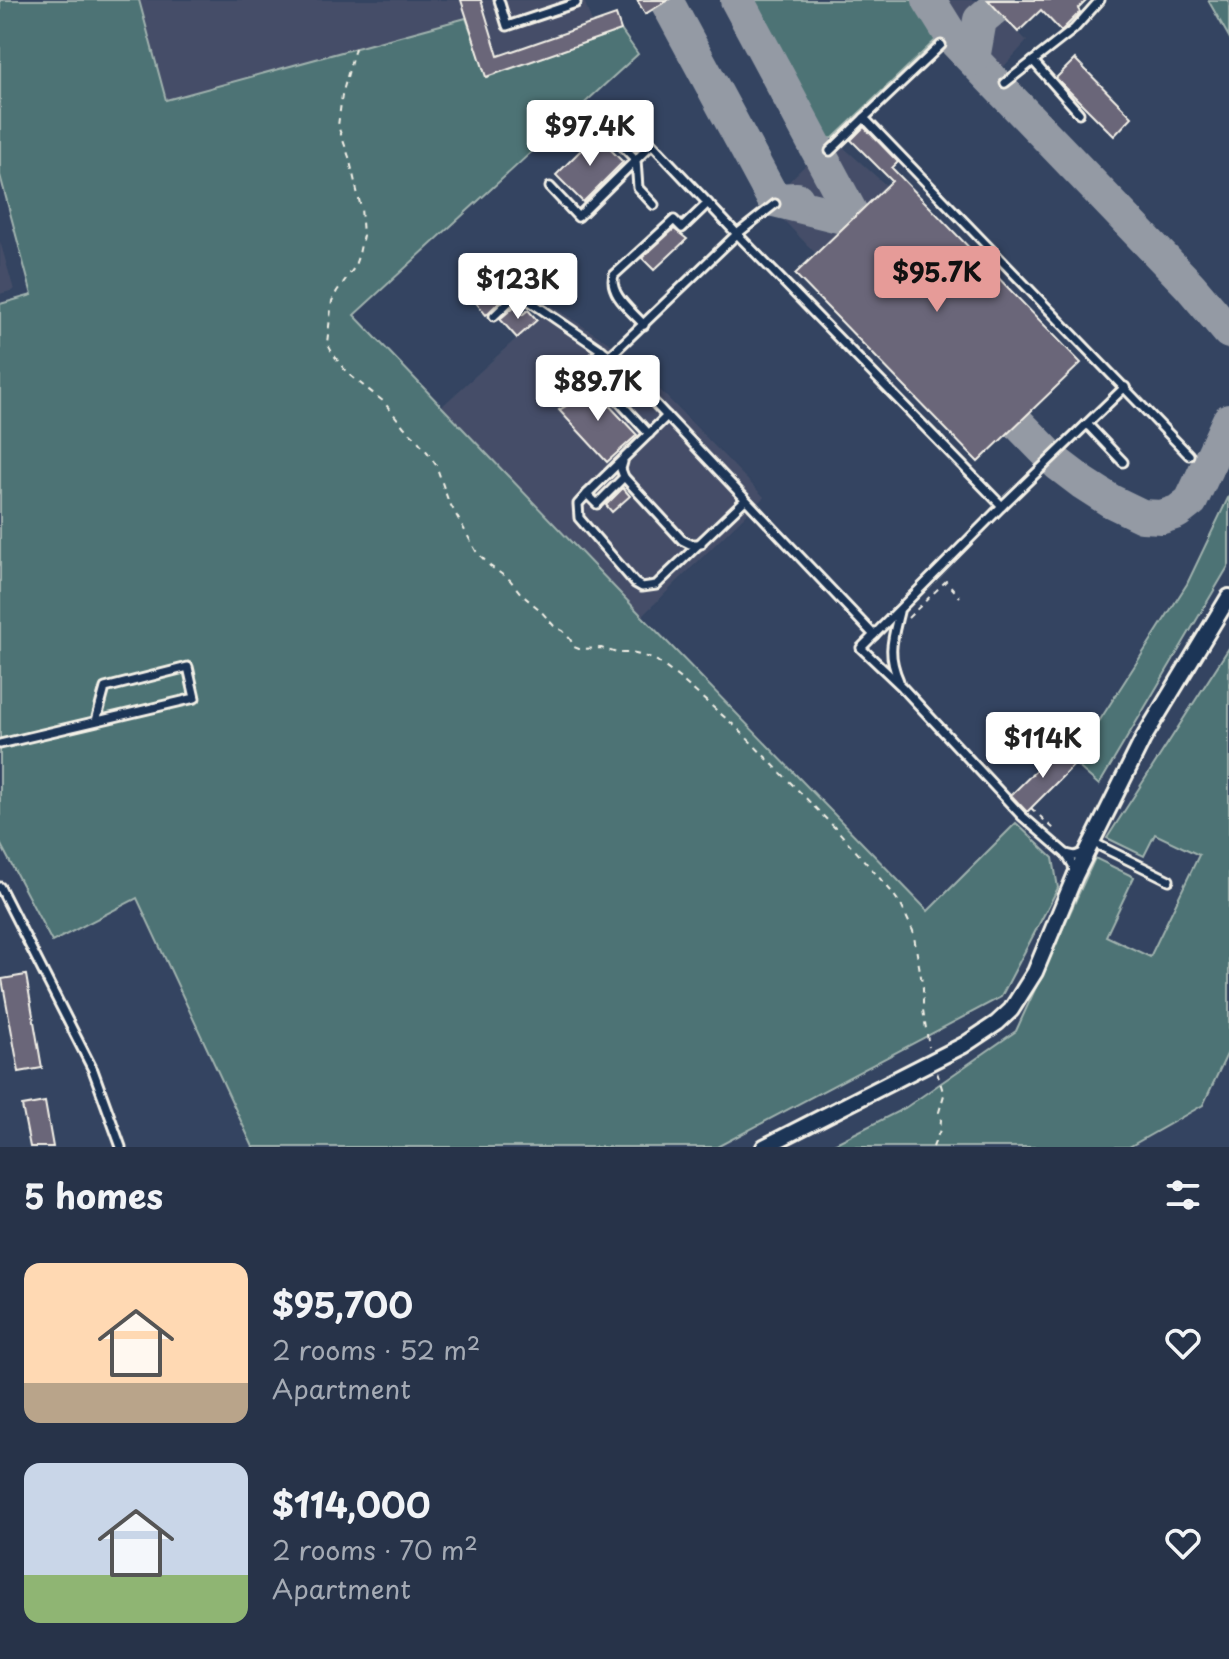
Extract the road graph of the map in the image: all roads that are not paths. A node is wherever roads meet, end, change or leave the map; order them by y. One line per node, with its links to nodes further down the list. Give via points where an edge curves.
1 (499, 0): 2 (lane, via 507,26)
2 (575, 0)
3 (1100, 0): 5 (lane)
4 (941, 45): 8 (lane)
5 (1033, 61): 6 (lane); 7 (lane)
6 (1005, 83)
7 (1079, 113)
8 (864, 118): 10 (lane); 23 (lane)
9 (652, 144): 11 (lane); 11 (lane, via 621,114 605,128); 13 (lane)
10 (830, 151)
11 (636, 160): 12 (lane, via 578,217); 15 (lane, via 638,188)
12 (550, 187)
13 (708, 203): 16 (lane); 18 (lane, via 682,228 674,220 614,275 614,292)
14 (775, 204): 16 (lane)
15 (654, 205)
16 (737, 234): 18 (lane); 34 (lane)
17 (494, 316): 19 (lane, via 518,293)
18 (644, 325): 20 (lane)
19 (602, 350): 20 (lane); 21 (lane, via 555,392 563,400)
20 (610, 356): 21 (lane); 22 (lane)
21 (592, 372): 24 (lane)
22 (629, 376): 24 (lane); 25 (lane)
23 (1125, 387): 26 (lane); 28 (lane)
24 (611, 393): 27 (lane)
25 (667, 416): 27 (lane); 33 (lane)
26 (1087, 424): 30 (lane); 34 (lane)
27 (649, 434): 29 (lane)
28 (1189, 455)
29 (624, 458): 31 (lane); 32 (lane)
30 (1123, 462)
31 (624, 477): 32 (lane, via 597,504); 35 (lane, via 682,540)
32 (587, 494): 35 (lane, via 578,504 579,518 642,587 656,585)
33 (745, 500): 35 (lane); 38 (lane)
34 (1002, 506): 37 (lane)
35 (701, 544)
36 (1229, 597): 42 (street, via 1143,739)
37 (900, 609): 38 (lane); 39 (lane, via 891,664)
38 (874, 635): 39 (lane, via 861,648)
39 (902, 687): 43 (lane, via 1022,816)
40 (96, 721): 40 (lane, via 105,688 188,667 195,698); 41 (lane)
41 (0, 744)
42 (1089, 846): 43 (lane, via 1075,856); 44 (street); 45 (lane)
43 (1066, 854): 44 (lane)
44 (1075, 876): 48 (street, via 1035,972 997,1023)
45 (1169, 880)
46 (0, 887): 47 (lane, via 93,1070)
47 (121, 1147)
48 (764, 1147)

